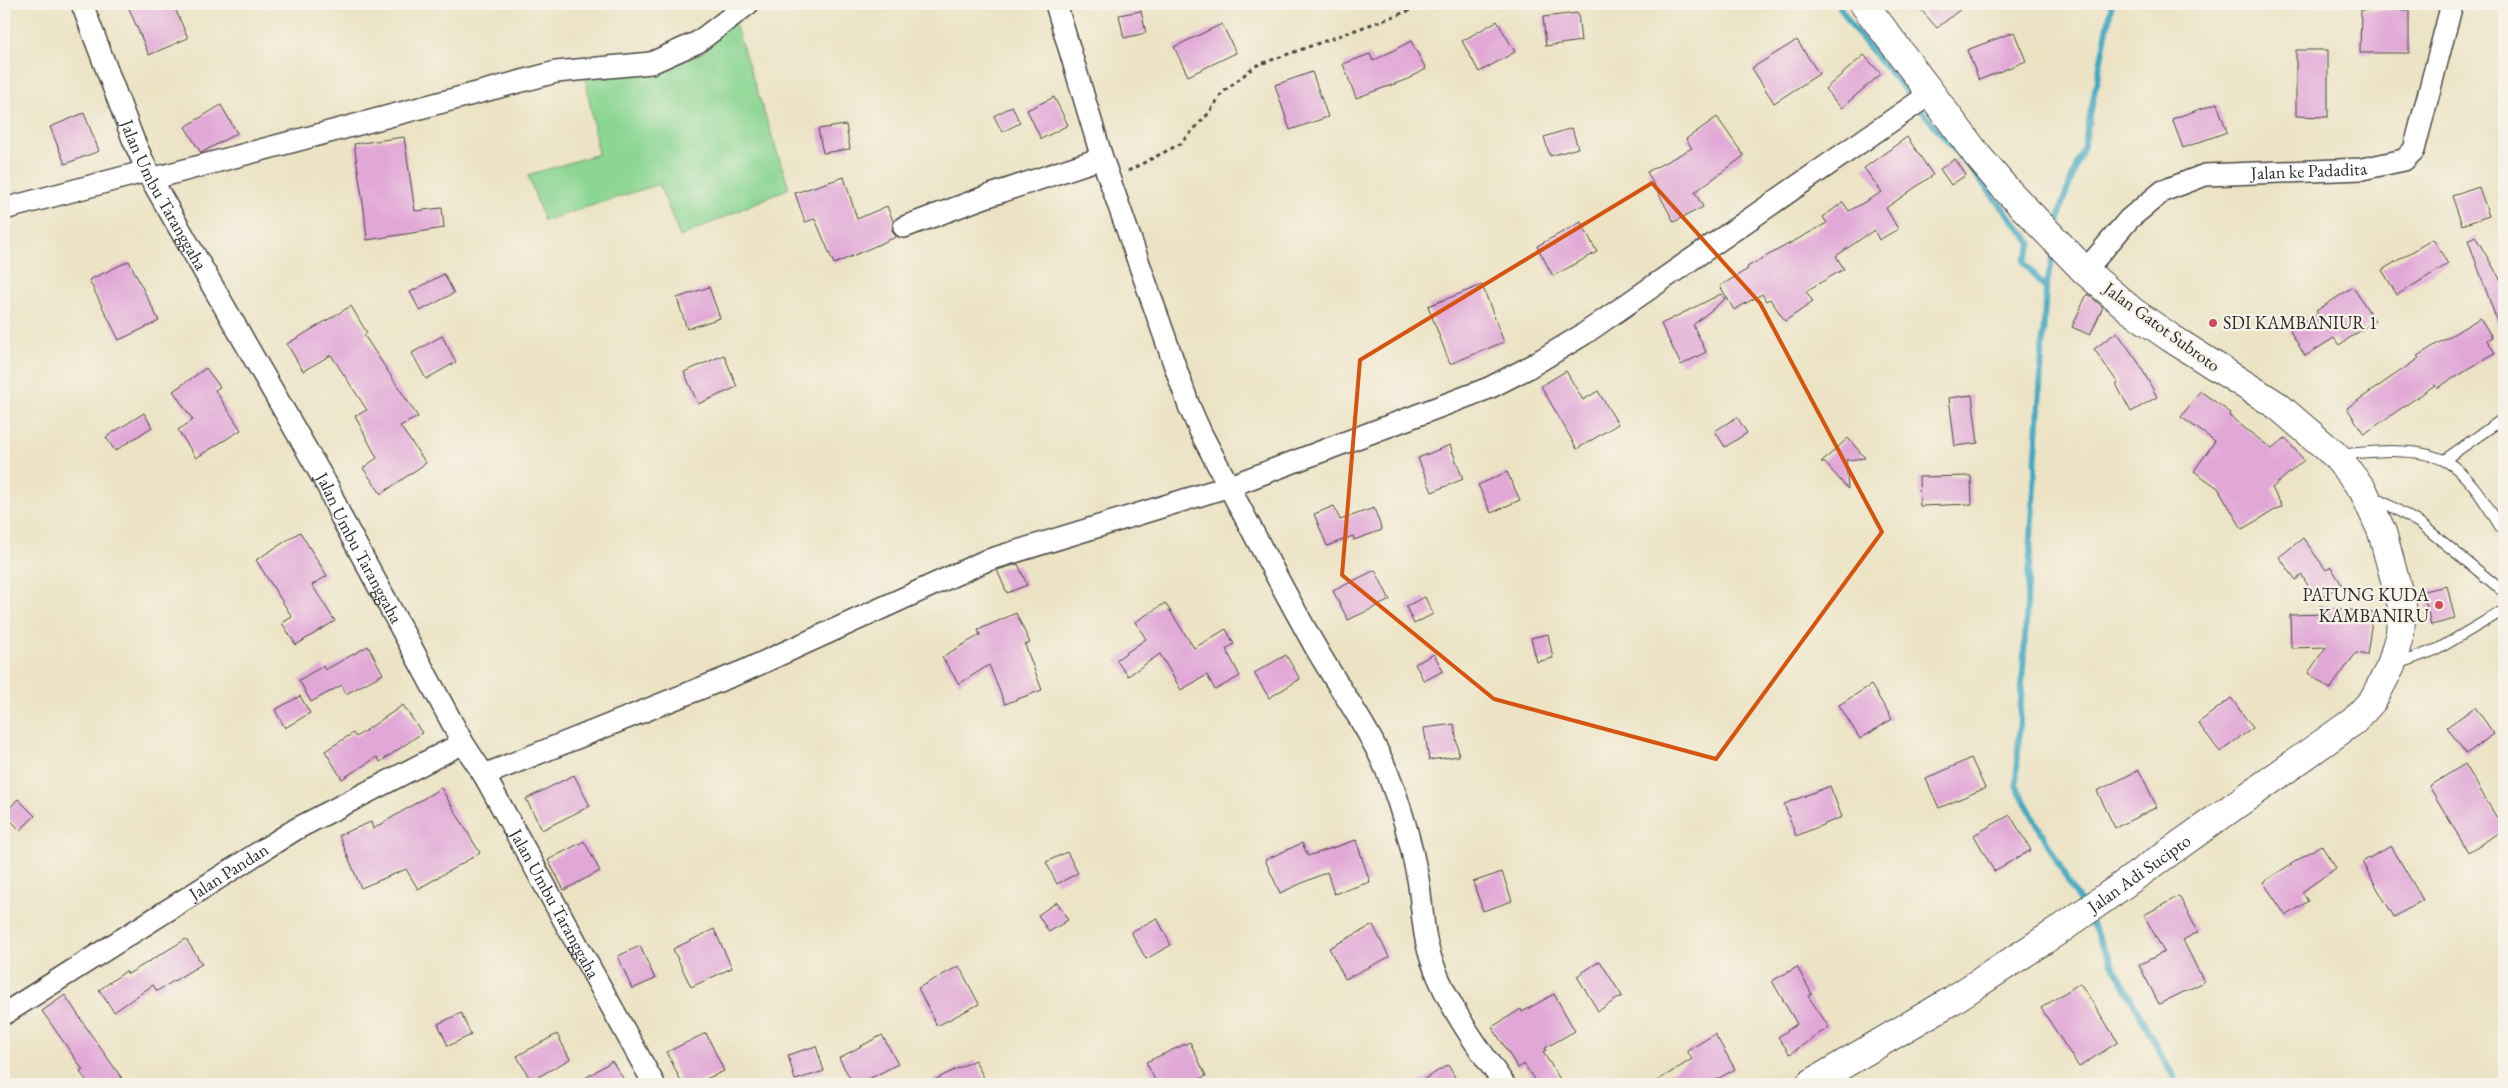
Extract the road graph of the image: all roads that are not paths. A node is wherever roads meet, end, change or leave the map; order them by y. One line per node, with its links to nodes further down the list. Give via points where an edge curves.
1 (82, 4): 8 (street, Jalan Umbu Taranggaha)
2 (748, 4): 8 (street, via 698,42 651,63 556,72)
3 (1056, 4): 7 (street)
4 (1864, 4): 6 (highway, Jalan Gatot Subroto)
5 (2452, 4): 11 (street, Jalan ke Padadita, via 2417,143 2404,160 2362,169 2205,174 2163,191)
6 (1921, 101): 11 (highway, Jalan Gatot Subroto, via 1977,155); 15 (street, via 1584,334 1526,370 1489,388)
7 (1102, 158): 10 (street); 15 (street, via 1189,406)
8 (149, 175): 9 (street); 22 (street, Jalan Umbu Taranggaha, via 328,487 340,517)
9 (4, 209)
10 (904, 227)
11 (2080, 265): 13 (highway, Jalan Gatot Subroto, via 2132,311 2278,406)
12 (2504, 418): 14 (lane)
13 (2335, 455): 14 (lane, via 2401,452); 16 (highway, Jalan Gatot Subroto)
14 (2444, 460): 17 (lane, via 2485,501)
15 (1230, 486): 23 (street, via 985,561 744,671); 26 (street, via 1297,614 1387,772 1405,819 1418,881 1423,927 1433,964 1451,1004)
16 (2362, 490): 18 (lane, via 2421,524); 19 (highway, Jalan Gatot Subroto, via 2382,532)
17 (2504, 533)
18 (2504, 592)
19 (2402, 606): 21 (highway, Jalan Adi Sucipto, via 2400,633)
20 (2504, 610): 21 (lane, via 2438,649)
21 (2391, 666): 27 (highway, Jalan Adi Sucipto, via 2373,700 2354,721 2088,911 1951,1000)
22 (463, 743): 23 (street, Jalan Umbu Taranggaha); 24 (street, Jalan Pandan, via 296,829)
23 (484, 775): 25 (street, Jalan Umbu Taranggaha)
24 (4, 1014)
25 (654, 1084)
26 (1504, 1084)
27 (1810, 1084)

